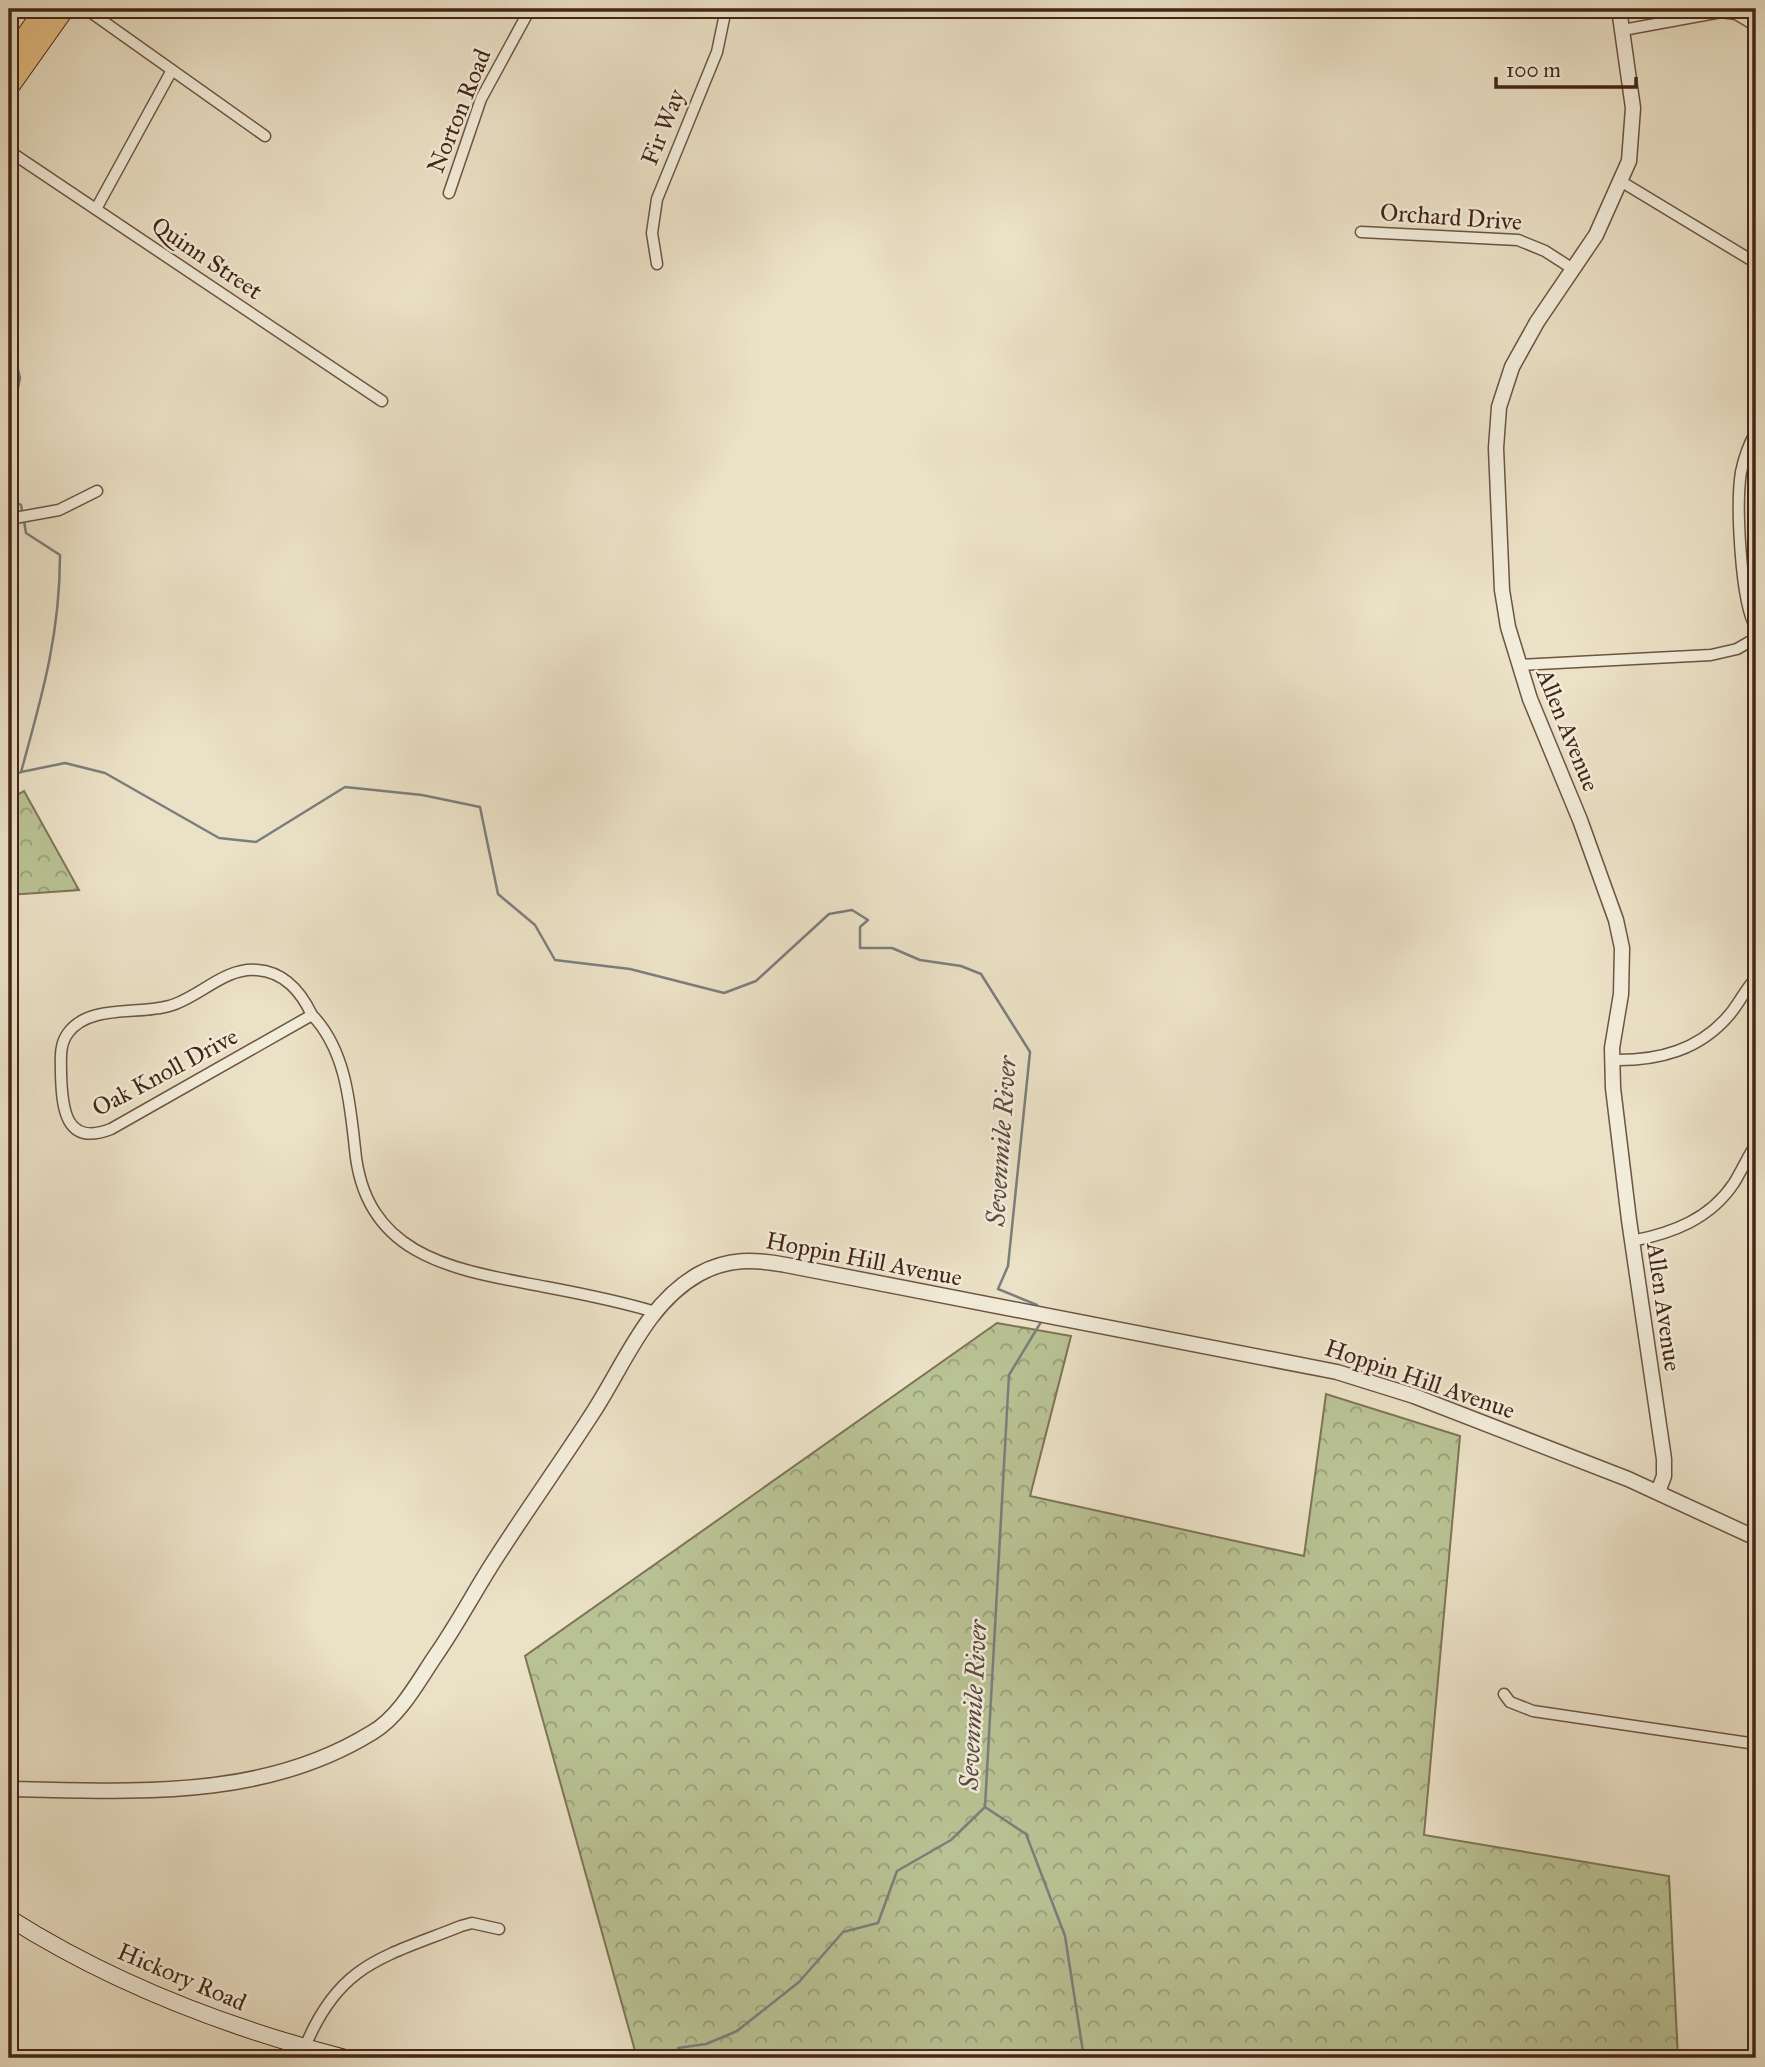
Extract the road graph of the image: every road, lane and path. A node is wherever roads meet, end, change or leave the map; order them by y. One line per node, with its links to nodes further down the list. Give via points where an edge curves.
1 (44, 9): 9 (main road)
2 (65, 9): 11 (main road)
3 (86, 9): 10 (street)
4 (530, 9): 15 (street, Norton Road, via 481,99)
5 (726, 9): 19 (street, Fir Way, via 717,52 657,199 652,233)
6 (1619, 9): 8 (street, Allen Avenue)
7 (1756, 26): 8 (street, via 1736,14 1721,12)
8 (1623, 30): 14 (street, Allen Avenue, via 1633,130)
9 (9, 59)
10 (172, 70): 12 (street); 16 (street)
11 (9, 88)
12 (265, 136)
13 (9, 151): 16 (street, Quinn Street)
14 (1622, 182): 18 (street); 20 (street, Allen Avenue)
15 (449, 193)
16 (96, 209): 21 (street, Quinn Street)
17 (1362, 232): 20 (street, Orchard Drive, via 1518,240)
18 (1756, 263)
19 (657, 264)
20 (1573, 269): 27 (street, Allen Avenue, via 1512,367 1496,424 1503,600)
21 (382, 401)
22 (1756, 431): 25 (street, via 1740,485 1746,592)
23 (97, 491): 24 (street, via 74,505)
24 (12, 518)
25 (1756, 628)
26 (1756, 638): 27 (street, via 1737,649 1711,655)
27 (1518, 665): 30 (street, Allen Avenue, via 1580,820 1620,937 1622,974)
28 (1756, 978): 30 (street, via 1711,1035 1677,1053 1643,1061)
29 (312, 1016): 29 (street, Oak Knoll Drive, via 111,1129 88,1134 71,1126 64,1115 61,1047 67,1034 83,1020 171,1006 249,970 281,977 297,990); 33 (street, Oak Knoll Drive, via 331,1043 343,1074 355,1155 372,1211 406,1246 459,1270)
30 (1612, 1060): 32 (street, Allen Avenue)
31 (1756, 1144): 32 (street, via 1733,1184 1709,1210 1670,1233)
32 (1632, 1241): 34 (street, Allen Avenue, via 1664,1459)
33 (655, 1312): 34 (street, Hoppin Hill Avenue, via 687,1281 723,1264 748,1260 786,1265 1347,1374); 38 (street, Hoppin Hill Avenue, via 461,1620 393,1715 376,1731 300,1768 246,1782 174,1791)
34 (1658, 1492): 35 (street, Hoppin Hill Avenue)
35 (1756, 1538)
36 (1504, 1693): 37 (street, via 1510,1702 1533,1711)
37 (1756, 1744)
38 (9, 1789)
39 (9, 1918): 41 (main road, Hickory Road, via 150,1990)
40 (499, 1929): 41 (street, via 472,1923 461,1926 357,1971 328,1999)
41 (304, 2047): 42 (main road, Hickory Road)
42 (345, 2058)

